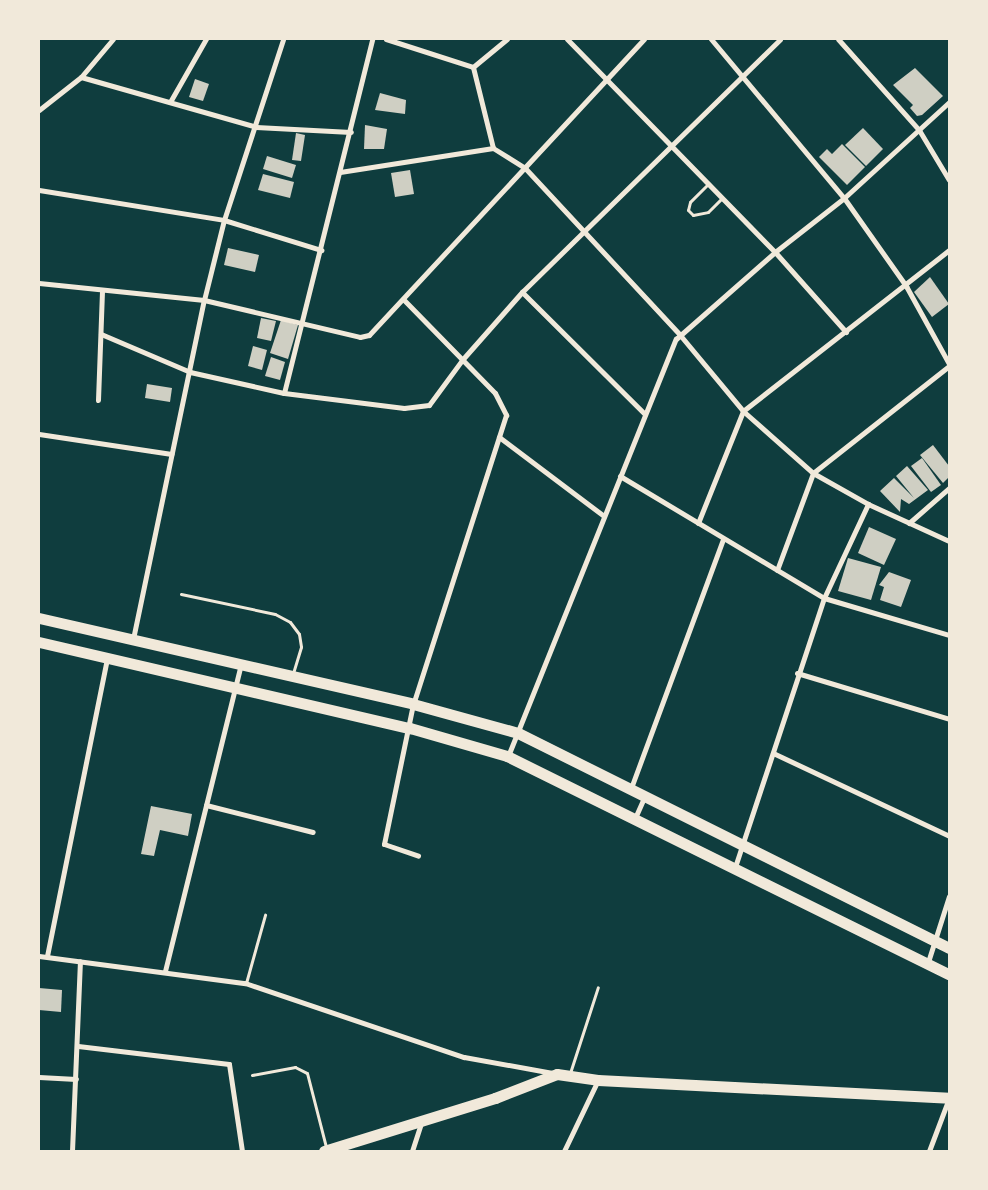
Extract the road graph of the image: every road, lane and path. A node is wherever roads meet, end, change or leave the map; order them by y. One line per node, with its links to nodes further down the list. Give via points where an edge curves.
1 (113, 39): 14 (street)
2 (206, 39): 16 (street)
3 (283, 39): 19 (street)
4 (372, 39): 21 (street)
5 (386, 39): 12 (street)
6 (507, 39): 12 (street)
7 (567, 39): 15 (street)
8 (644, 39): 15 (street)
9 (711, 39): 13 (street)
10 (780, 39): 13 (street)
11 (838, 39): 20 (street)
12 (473, 67): 23 (street)
13 (744, 75): 22 (street); 30 (street)
14 (81, 77): 16 (street); 18 (street)
15 (606, 80): 22 (street); 24 (street)
16 (170, 102): 19 (street)
17 (949, 102): 20 (street)
18 (39, 110)
19 (256, 127): 21 (street); 31 (street)
20 (919, 130): 26 (street); 30 (street)
21 (351, 132): 25 (street)
22 (672, 147): 27 (street); 32 (street)
23 (493, 148): 24 (street); 25 (street)
24 (525, 168): 32 (street); 41 (street)
25 (340, 172): 33 (street)
26 (949, 180)
27 (708, 184): 29 (street); 29 (lane, via 690,202 688,210 693,215 708,212)
28 (39, 190): 31 (street)
29 (722, 198): 35 (street)
30 (844, 198): 35 (street); 37 (street)
31 (224, 220): 33 (street); 40 (street)
32 (585, 232): 39 (street); 45 (street)
33 (321, 250): 42 (street)
34 (949, 250): 37 (street)
35 (775, 252): 43 (street); 45 (street)
36 (39, 282): 38 (street)
37 (906, 286): 43 (street); 47 (street)
38 (102, 292): 40 (street); 44 (street)
39 (522, 292): 46 (street); 52 (street)
40 (204, 300): 42 (street); 48 (street)
41 (404, 300): 42 (street, via 369,335 360,337); 46 (street)
42 (302, 321): 49 (street)
43 (846, 332): 51 (street)
44 (101, 334): 48 (street); 50 (street)
45 (680, 335): 51 (street); 52 (street)
46 (462, 360): 49 (street, via 429,405 418,407); 54 (street, via 503,404 506,415)
47 (949, 365): 56 (street)
48 (190, 372): 49 (street); 55 (street)
49 (284, 393)
50 (98, 400)
51 (743, 411): 56 (street); 61 (street)
52 (645, 414): 57 (street)
53 (39, 434): 55 (street)
54 (498, 437): 60 (street); 77 (street)
55 (171, 454): 70 (street)
56 (813, 473): 59 (street); 65 (street)
57 (620, 476): 60 (street); 61 (street)
58 (949, 488): 62 (street)
59 (868, 504): 62 (street); 67 (street)
60 (604, 516): 80 (street)
61 (698, 523): 63 (street)
62 (909, 523): 64 (street)
63 (723, 539): 65 (street); 83 (street)
64 (949, 541)
65 (777, 570): 67 (street)
66 (180, 594): 75 (lane, via 276,614 290,622 299,634 301,647)
67 (824, 598): 69 (street); 74 (street)
68 (39, 618): 70 (main road)
69 (949, 635)
70 (133, 639): 73 (main road)
71 (39, 642): 72 (main road)
72 (107, 659): 76 (main road); 97 (street)
73 (241, 664): 75 (main road); 76 (street)
74 (797, 673): 78 (street); 81 (street)
75 (292, 676): 77 (main road)
76 (234, 689): 79 (main road); 85 (street)
77 (413, 704): 79 (street); 80 (main road)
78 (949, 719)
79 (410, 728): 82 (main road); 90 (street, via 384,844)
80 (518, 732): 82 (street); 83 (main road)
81 (774, 753): 88 (street); 89 (street)
82 (508, 756): 86 (main road)
83 (631, 788): 84 (main road)
84 (645, 795): 86 (street); 89 (main road)
85 (206, 805): 87 (street); 100 (street)
86 (635, 818): 91 (main road)
87 (314, 832)
88 (949, 836)
89 (744, 843): 91 (street); 94 (main road)
90 (418, 856)
91 (735, 866): 99 (main road)
92 (949, 896): 94 (street)
93 (265, 915): 102 (lane)
94 (936, 941): 95 (main road); 99 (street)
95 (949, 948)
96 (39, 956): 97 (street)
97 (47, 956): 98 (street)
98 (80, 961): 100 (street); 104 (street)
99 (928, 963): 101 (main road)
100 (165, 970): 102 (street)
101 (949, 974)
102 (246, 983): 105 (street, via 464,1057)
103 (598, 986): 106 (lane)
104 (78, 1046): 109 (street); 114 (street, via 230,1064)
105 (557, 1074): 106 (main road); 112 (main road)
106 (570, 1074): 110 (main road)
107 (252, 1075): 115 (lane, via 295,1068 307,1073)
108 (39, 1077): 109 (street)
109 (76, 1078): 113 (street)
110 (598, 1080): 111 (main road); 117 (street)
111 (949, 1098): 118 (street)
112 (422, 1120): 115 (main road); 116 (street, via 422,1131)
113 (72, 1151)
114 (242, 1151)
115 (326, 1151)
116 (412, 1151)
117 (564, 1151)
118 (929, 1151)

